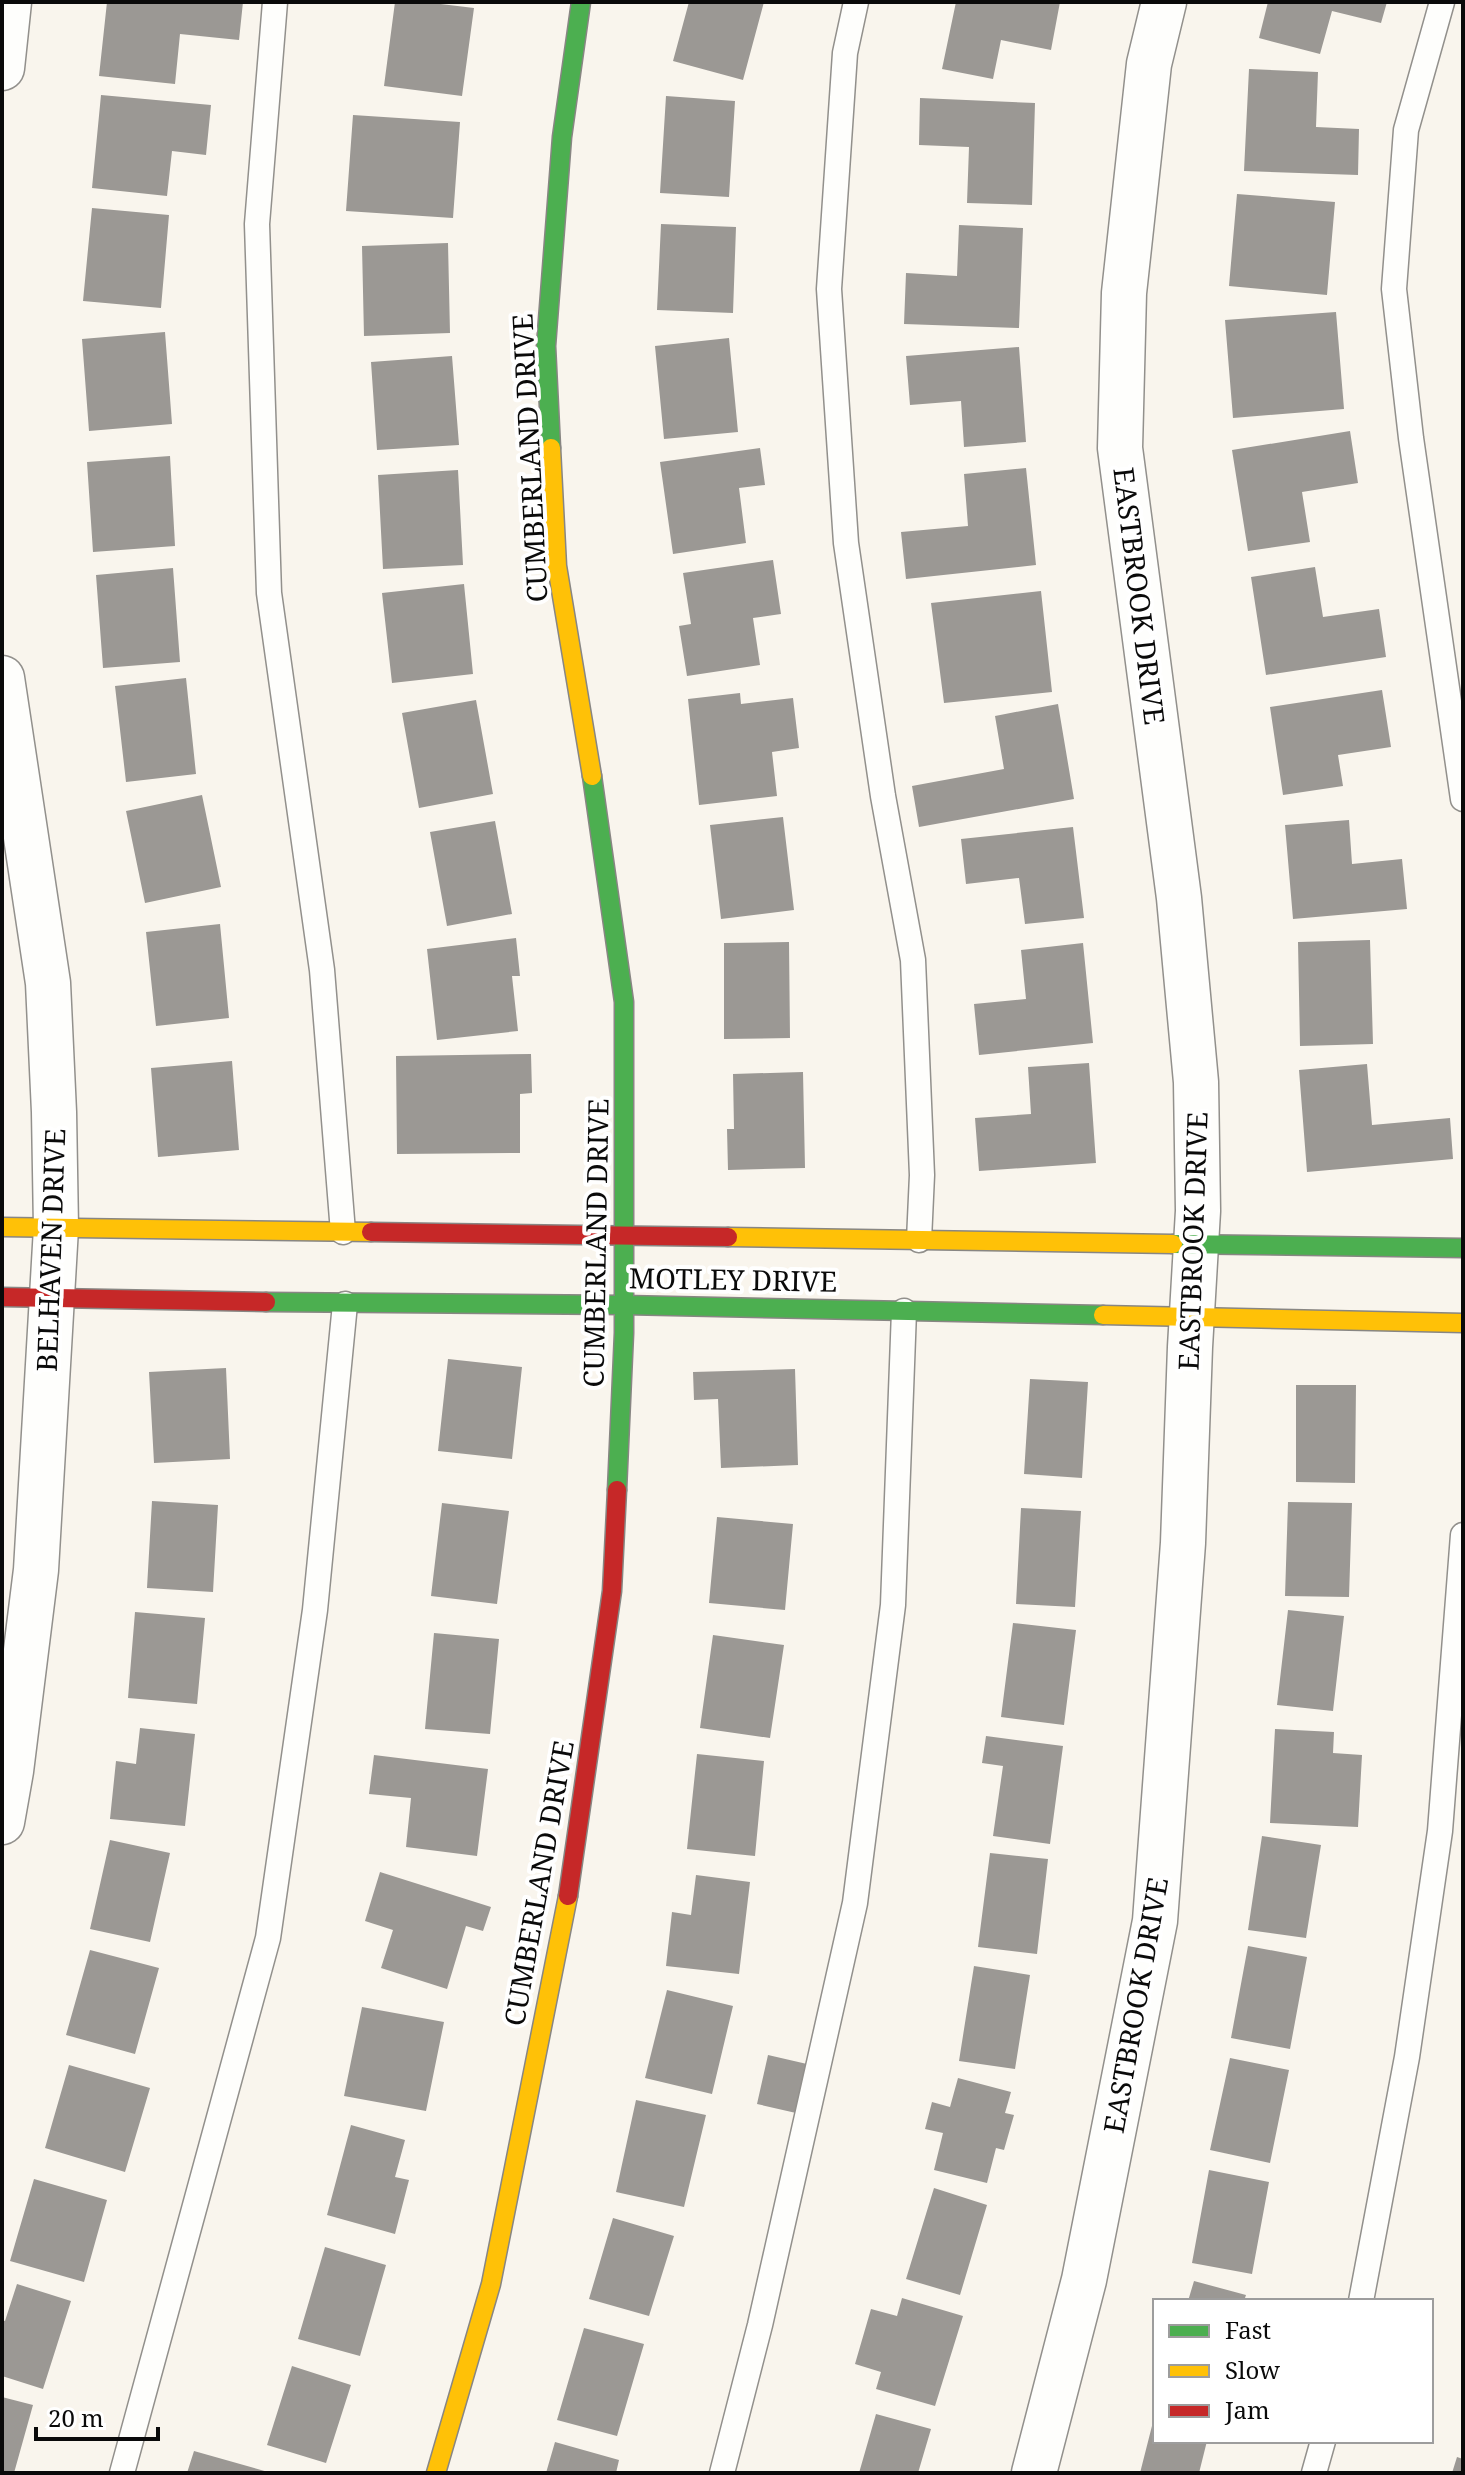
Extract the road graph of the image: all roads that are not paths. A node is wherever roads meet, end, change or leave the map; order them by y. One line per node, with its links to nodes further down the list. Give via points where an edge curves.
1 (9, 2): 7 (street)
2 (275, 2): 12 (lane, via 257,224 269,593 322,970)
3 (581, 2): 13 (main road, CUMBERLAND DRIVE, via 562,137 546,346 557,566 624,1002)
4 (856, 2): 14 (lane, via 845,53 829,289 846,543 913,960 922,1175)
5 (1164, 2): 15 (street, EASTBROOK DRIVE, via 1149,64 1124,293 1120,448 1179,898 1196,1082)
6 (1442, 2): 9 (lane, via 1406,130 1394,289)
7 (2, 68)
8 (2, 678): 11 (street, BELHAVEN DRIVE, via 48,983)
9 (1463, 799)
10 (2, 1227): 11 (main road, MOTLEY DRIVE)
11 (56, 1228): 12 (main road, MOTLEY DRIVE); 18 (street, BELHAVEN DRIVE)
12 (343, 1232): 13 (main road, MOTLEY DRIVE)
13 (626, 1236): 14 (main road, MOTLEY DRIVE); 20 (main road, CUMBERLAND DRIVE)
14 (919, 1240): 15 (main road, MOTLEY DRIVE)
15 (1196, 1244): 16 (main road, MOTLEY DRIVE); 22 (street, EASTBROOK DRIVE)
16 (1463, 1248)
17 (2, 1297): 18 (main road, MOTLEY DRIVE)
18 (51, 1299): 19 (main road, MOTLEY DRIVE); 25 (street, BELHAVEN DRIVE, via 36,1570)
19 (345, 1304): 20 (main road, MOTLEY DRIVE); 28 (lane, via 315,1610 268,1938)
20 (624, 1305): 21 (main road, MOTLEY DRIVE); 29 (main road, CUMBERLAND DRIVE, via 612,1591 569,1893 491,2284)
21 (904, 1311): 22 (main road, MOTLEY DRIVE); 30 (lane, via 893,1605 855,1903)
22 (1191, 1316): 23 (main road, MOTLEY DRIVE); 31 (street, EASTBROOK DRIVE, via 1183,1543 1155,1921 1084,2280)
23 (1463, 1323)
24 (1463, 1535): 26 (lane, via 1440,1831 1407,2057)
25 (2, 1822)
26 (1361, 2299)
27 (1322, 2443): 32 (lane)
28 (122, 2473)
29 (436, 2473)
30 (722, 2473)
31 (1034, 2473)
32 (1314, 2473)

